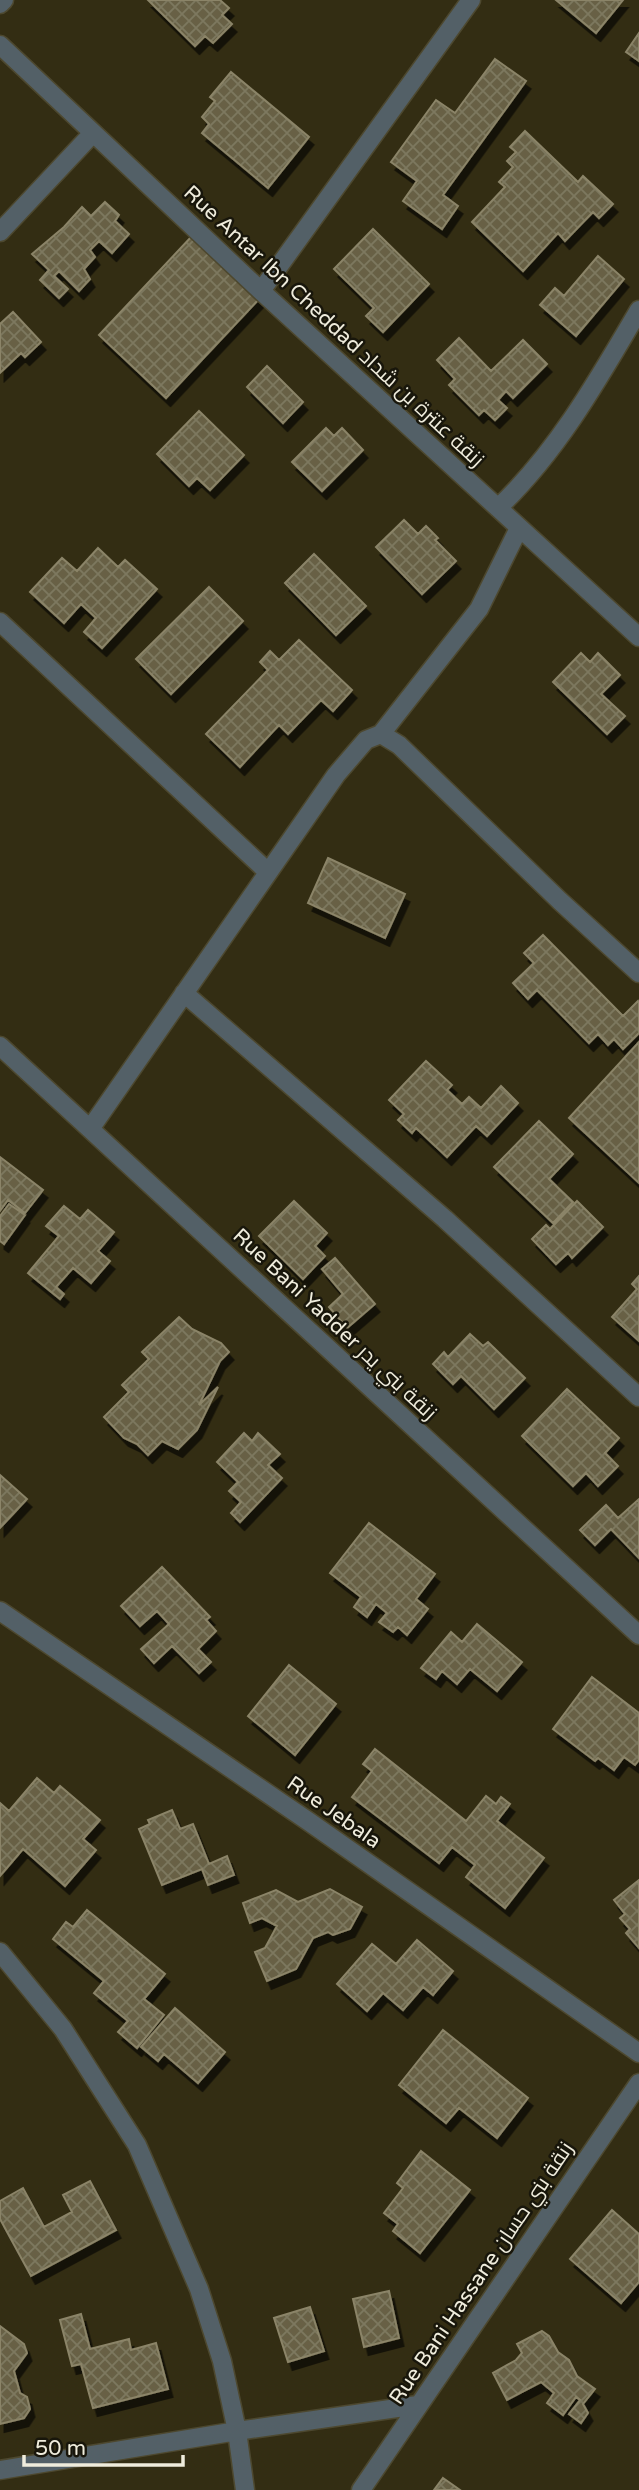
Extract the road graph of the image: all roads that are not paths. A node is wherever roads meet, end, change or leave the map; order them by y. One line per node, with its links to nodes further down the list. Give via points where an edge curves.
1 (4, 0): 3 (street)
2 (471, 0): 7 (street)
3 (0, 4)
4 (0, 45): 5 (street, Rue Antar Ibn Cheddad زنقة عنترة بن شداد)
5 (93, 133): 6 (street); 7 (street, Rue Antar Ibn Cheddad زنقة عنترة بن شداد)
6 (0, 232)
7 (261, 291): 9 (street, Rue Antar Ibn Cheddad زنقة عنترة بن شداد)
8 (639, 310): 9 (street, via 542,461)
9 (498, 508): 10 (street, Rue Antar Ibn Cheddad زنقة عنترة بن شداد)
10 (519, 528): 12 (street, Rue Antar Ibn Cheddad زنقة عنترة بن شداد); 13 (street, via 479,609)
11 (0, 622): 14 (street)
12 (639, 638)
13 (381, 734): 14 (street, via 366,740 343,767); 15 (street, via 399,745)
14 (268, 872): 16 (street)
15 (639, 973)
16 (184, 993): 18 (street); 19 (street, via 445,1219)
17 (2, 1053): 18 (street, Rue Bani Yadder زنقة بني يدر)
18 (90, 1129): 21 (street, Rue Bani Yadder زنقة بني يدر)
19 (639, 1397)
20 (0, 1611): 23 (street, Rue Jebala)
21 (639, 1635)
22 (0, 1952): 26 (street, via 63,2029 137,2145 200,2289)
23 (639, 2053)
24 (639, 2083): 25 (street, Rue Bani Hassane زنقة بني حسان)
25 (418, 2405): 26 (street); 29 (street, Rue Bani Hassane زنقة بني حسان)
26 (237, 2431): 27 (street); 28 (street)
27 (0, 2470)
28 (245, 2490)
29 (361, 2490)

